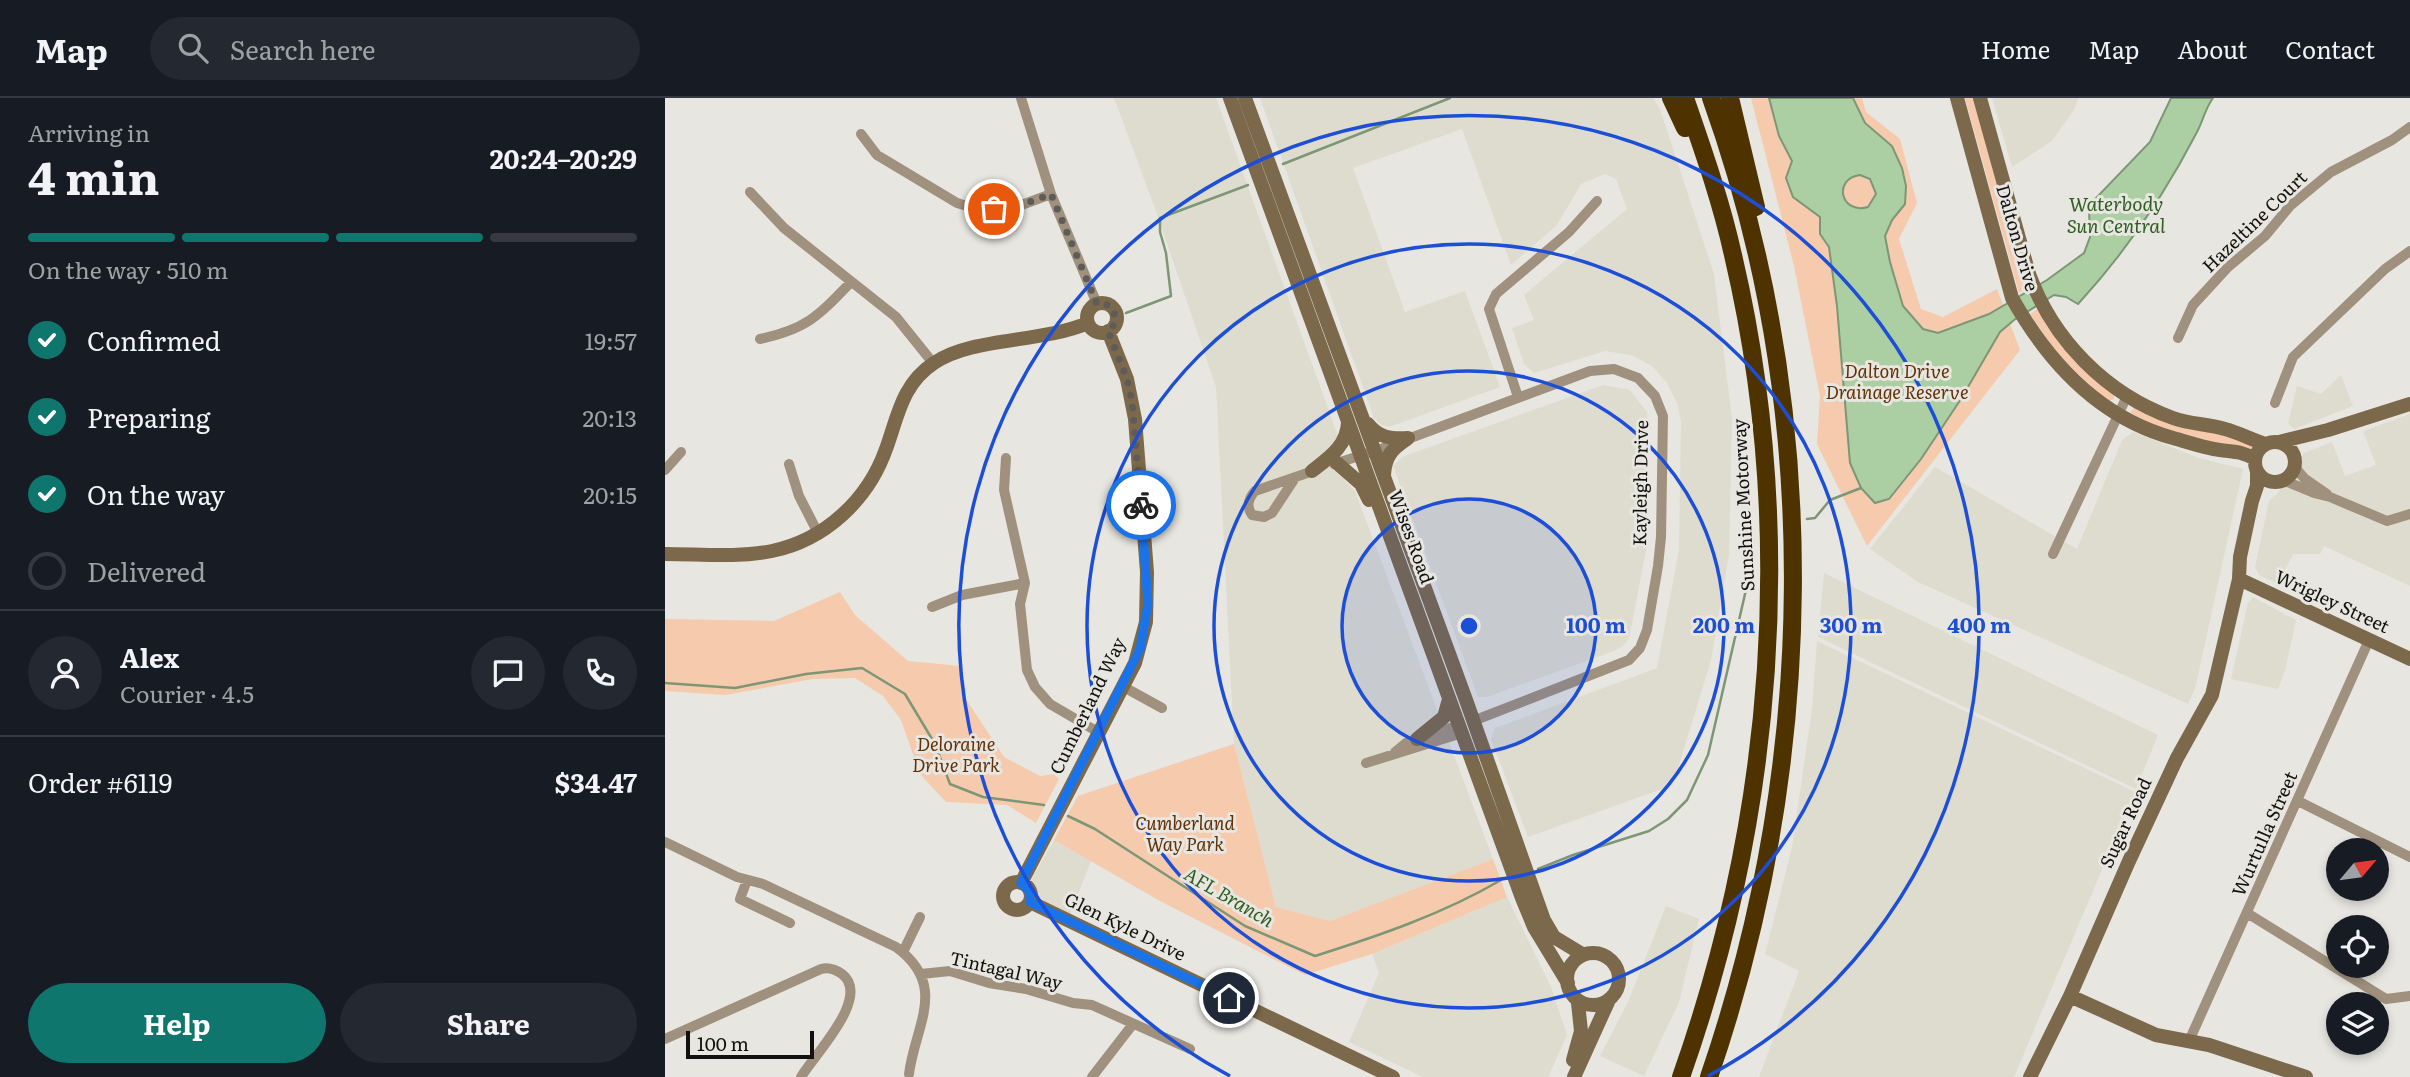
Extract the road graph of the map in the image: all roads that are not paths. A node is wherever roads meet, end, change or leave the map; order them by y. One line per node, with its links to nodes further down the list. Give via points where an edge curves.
1 (1021, 98): 16 (street)
2 (1221, 98): 13 (main road)
3 (1230, 98): 13 (main road, Wises Road)
4 (1245, 98): 33 (main road, Wises Road)
5 (1671, 98): 14 (highway, via 1695,152)
6 (1685, 98): 14 (highway, Sunshine Motorway)
7 (1711, 98): 20 (highway)
8 (1730, 98): 20 (highway, via 1766,259)
9 (1957, 98): 32 (main road, Dalton Drive, via 2012,298 2050,356)
10 (1980, 98): 27 (main road, Dalton Drive, via 2033,286 2067,342 2092,371)
11 (2410, 127): 24 (street, Hazeltine Court, via 2330,172 2290,206 2193,305)
12 (861, 134): 16 (street, via 877,155 957,203 974,208 1016,207)
13 (1252, 158): 33 (main road, Wises Road)
14 (1710, 170): 96 (highway, Sunshine Motorway, via 1733,255 1758,394 1770,588 1753,795 1726,928)
15 (750, 192): 19 (street, via 784,228)
16 (1051, 194): 21 (street)
17 (1597, 201): 28 (street, via 1569,232 1496,294 1489,309)
18 (2410, 251): 30 (street, via 2385,268 2293,357)
19 (850, 283): 25 (street, via 816,318 787,333); 26 (street, via 897,317)
20 (1765, 291): 97 (highway, via 1791,485 1790,679 1782,763 1761,886)
21 (1097, 304): 22 (main road, via 1087,314); 23 (main road, via 1106,304 1116,314)
22 (1088, 323): 23 (main road, via 1099,332); 26 (main road, via 1050,335 964,349)
23 (1108, 331): 61 (main road, Cumberland Way, via 1132,401 1148,593 1143,637)
24 (2178, 338)
25 (760, 339)
26 (933, 363): 52 (main road, via 907,390 879,469 867,489 848,511)
27 (2127, 396): 32 (street); 37 (main road, Dalton Drive, via 2174,418)
28 (1518, 397): 36 (street, Kayleigh Drive); 64 (street, Kayleigh Drive, via 1590,370 1614,369 1638,378 1655,396 1663,416 1658,566 1647,630 1629,660)
29 (2410, 397): 34 (main road)
30 (2275, 403)
31 (2410, 404): 34 (main road)
32 (2117, 415): 44 (main road, Dalton Drive, via 2151,432 2218,450 2240,451); 55 (street)
33 (1354, 416): 36 (main road, via 1380,436); 39 (main road, Wises Road); 46 (main road, via 1336,451)
34 (2361, 419): 35 (main road)
35 (2328, 430): 37 (main road); 41 (main road)
36 (1408, 438): 39 (street, Kayleigh Drive); 47 (main road, via 1390,452)
37 (2272, 443): 41 (main road, via 2285,444); 44 (main road, via 2260,448)
38 (681, 452): 45 (street)
39 (1368, 453): 42 (street, Kayleigh Drive); 47 (main road, Wises Road); 53 (main road, Wises Road)
40 (1006, 458): 57 (street, via 1004,490)
41 (2294, 460): 49 (main road, via 2288,477); 50 (street, via 2304,478)
42 (1337, 463): 46 (street, Kayleigh Drive); 53 (main road, via 1361,484 1374,516)
43 (789, 464): 52 (street)
44 (2256, 465): 49 (main road, via 2266,479); 56 (main road, via 2257,486)
45 (665, 470)
46 (1312, 471): 48 (street, Kayleigh Drive)
47 (1384, 476): 64 (main road, Wises Road)
48 (1295, 478): 48 (street, Kayleigh Drive, via 1272,513 1252,515 1249,498 1255,491)
49 (2279, 481): 50 (street); 56 (main road, via 2264,492)
50 (2330, 496): 51 (street, via 2387,521)
51 (2410, 514)
52 (818, 533): 54 (main road, via 771,551)
53 (1393, 544): 62 (main road, Wises Road)
54 (665, 554)
55 (2053, 554)
56 (2239, 579): 59 (main road, Wrigley Street); 82 (main road, Sugar Road, via 2212,695 2177,758)
57 (1025, 583): 58 (street, via 962,595); 65 (street, via 1020,604 1024,650 1035,687 1050,704)
58 (932, 607)
59 (2369, 640): 60 (main road, Wrigley Street); 69 (street, Wurtulla Street)
60 (2410, 659)
61 (1122, 686): 63 (street); 65 (main road, Cumberland Way)
62 (1449, 698): 64 (main road, Wises Road); 66 (main road, via 1444,717)
63 (1162, 708)
64 (1465, 726): 66 (street); 67 (street, via 1409,752); 79 (main road, Wises Road, via 1544,920 1554,937); 81 (main road, Wises Road, via 1527,912)
65 (1098, 732): 73 (main road, Cumberland Way)
66 (1417, 739): 67 (street)
67 (1391, 754): 68 (street)
68 (1367, 763)
69 (2298, 801): 71 (street); 75 (street, Wurtulla Street)
70 (665, 842): 72 (street)
71 (2410, 857)
72 (747, 880): 77 (street, via 740,899); 78 (street)
73 (1021, 883): 74 (main road, via 1030,892); 74 (main road, via 1007,886 1004,901 1014,910)
74 (1030, 902): 93 (main road, Glen Kyle Drive)
75 (2247, 913): 83 (street, via 2386,999); 88 (street, Wurtulla Street)
76 (920, 917): 78 (street)
77 (790, 923)
78 (902, 952): 80 (street)
79 (1582, 954): 81 (main road, via 1570,968); 84 (main road, via 1598,952 1613,961 1618,985)
80 (921, 974): 86 (street, Tintagal Way, via 950,971 1097,1007); 90 (street, via 926,1007)
81 (1568, 983): 85 (main road)
82 (2070, 996): 88 (main road, via 2156,1035); 98 (main road, Sugar Road)
83 (2410, 996)
84 (1608, 1002): 85 (main road, via 1596,1007); 95 (main road)
85 (1578, 1003): 94 (main road, via 1579,1044)
86 (1133, 1024): 89 (street, Tintagal Way); 92 (street)
87 (665, 1039): 91 (street, via 831,968 849,982 849,1002)
88 (2189, 1041): 99 (main road)
89 (1190, 1049)
90 (909, 1074)
91 (801, 1077)
92 (1091, 1077)
93 (1393, 1077)
94 (1565, 1077)
95 (1574, 1077)
96 (1681, 1077)
97 (1709, 1077)
98 (2030, 1077)
99 (2306, 1077)

